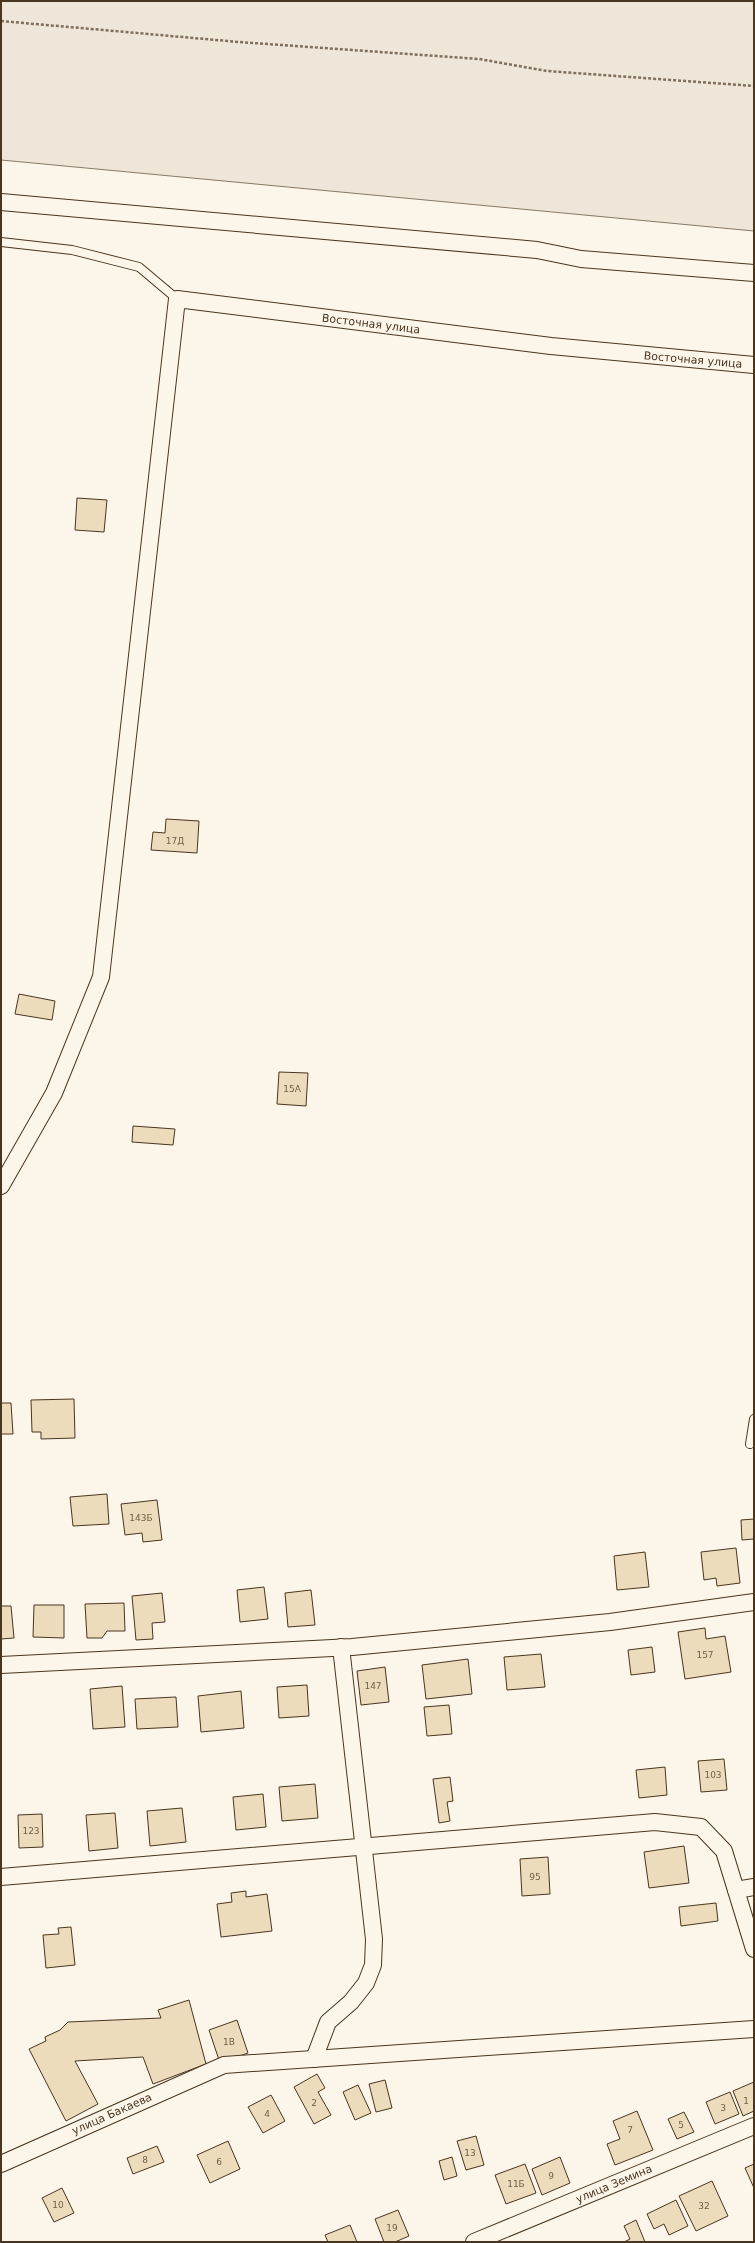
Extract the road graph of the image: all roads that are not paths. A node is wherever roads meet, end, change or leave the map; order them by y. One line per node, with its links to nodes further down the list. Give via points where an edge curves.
1 (1, 202): 3 (street, via 537,250 581,259)
2 (1, 242): 4 (lane, via 72,250 139,267)
3 (754, 273)
4 (177, 299): 5 (street, Восточная улица, via 551,346); 6 (street, via 101,977 54,1093)
5 (754, 365)
6 (1, 1186)
7 (754, 1419): 8 (lane)
8 (750, 1444)
9 (754, 1602): 10 (street, via 610,1622)
10 (341, 1647): 11 (street); 12 (street)
11 (1, 1665)
12 (364, 1848): 13 (street); 15 (street, via 655,1822 701,1827 724,1851); 18 (street, via 374,1939 373,1965 366,1983 351,2002 328,2022)
13 (1, 1877)
14 (754, 1887): 15 (street)
15 (736, 1890): 16 (street)
16 (754, 1949)
17 (754, 2029): 18 (street)
18 (314, 2059): 20 (street, улица Бакаева, via 224,2065)
19 (754, 2126): 21 (street, улица Земина)
20 (1, 2164)
21 (474, 2242)

